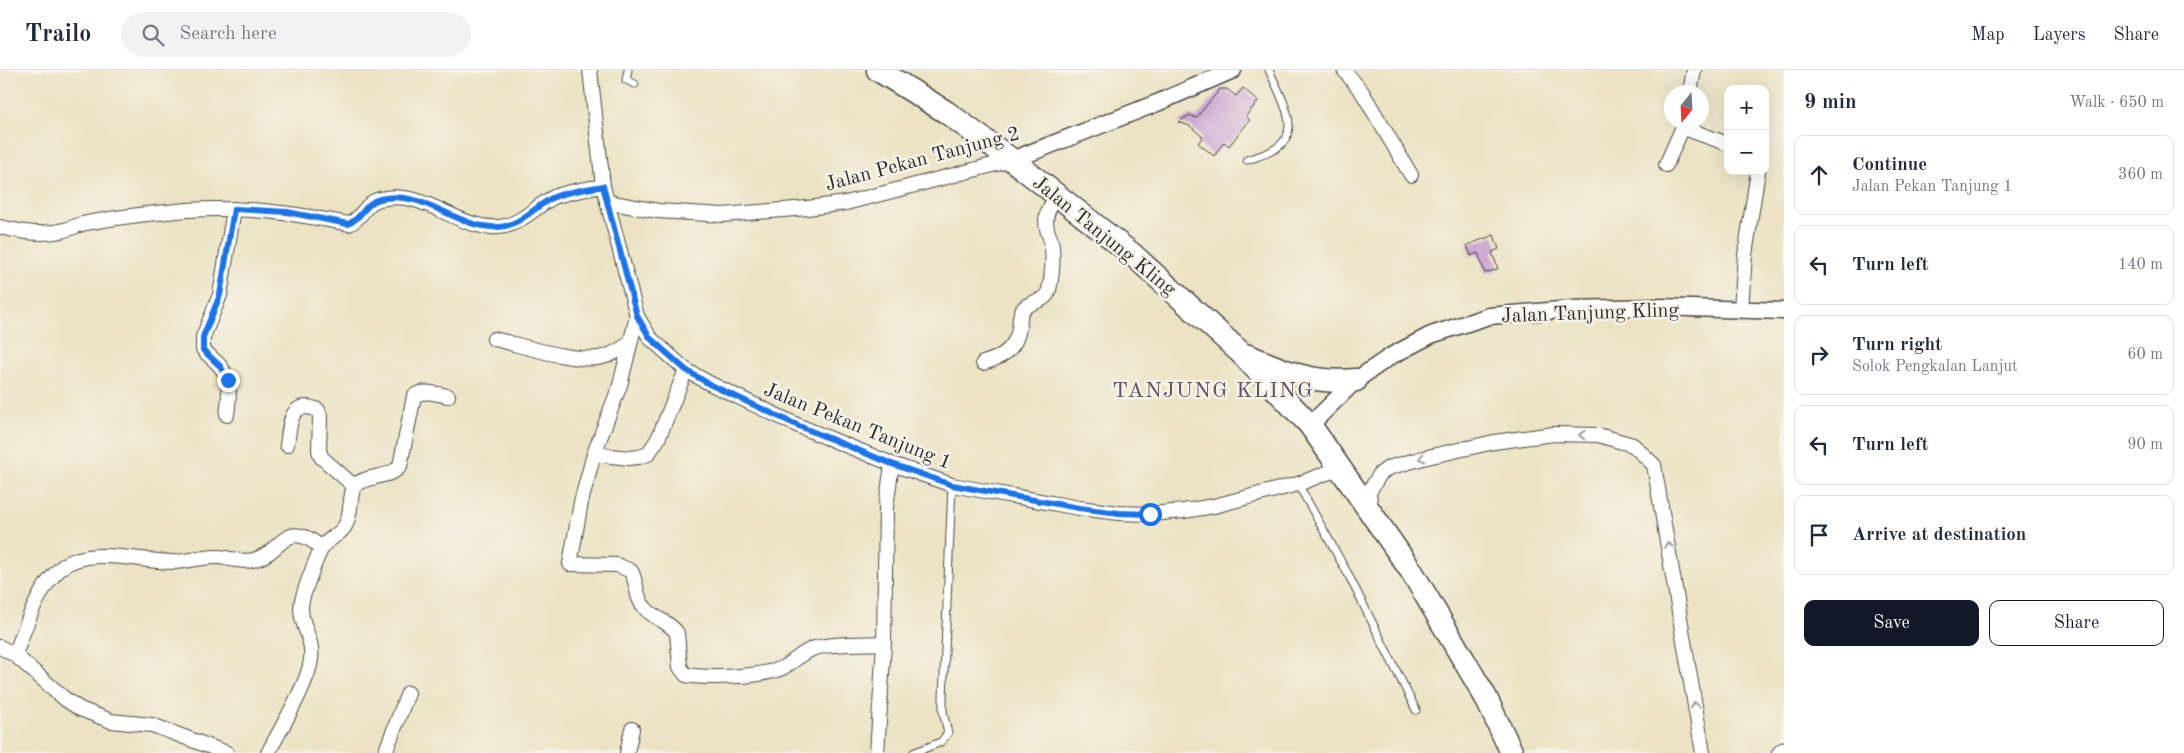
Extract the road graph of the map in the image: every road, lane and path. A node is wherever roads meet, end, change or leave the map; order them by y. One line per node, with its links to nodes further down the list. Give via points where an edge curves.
1 (590, 70): 18 (street, Jalan Pekan Tanjung 1)
2 (628, 70): 8 (lane, via 626,80)
3 (878, 70): 13 (highway, Jalan Tanjung Kling, via 946,112)
4 (1233, 70): 13 (street, Jalan Pekan Tanjung 2)
5 (1268, 70): 14 (lane, via 1290,120 1289,130 1281,145)
6 (1344, 70): 16 (street, via 1362,92)
7 (1694, 70): 9 (street)
8 (635, 84)
9 (1691, 85)
10 (1682, 130): 15 (street)
11 (1696, 130): 12 (street)
12 (1724, 142)
13 (1012, 160): 19 (highway, Jalan Tanjung Kling); 20 (street, Jalan Pekan Tanjung 2, via 846,203 807,208 723,215 658,211)
14 (1247, 160)
15 (1666, 165)
16 (1411, 174)
17 (1757, 175): 23 (street, via 1745,255)
18 (603, 186): 20 (street, Jalan Pekan Tanjung 1); 21 (street, via 556,196 513,224 498,227 479,225 424,202 395,198 372,202 355,222 348,224 287,212)
19 (1059, 195): 28 (highway, Jalan Tanjung Kling, via 1132,254); 29 (street, via 1046,214 1052,246 1046,296 1022,310 1018,335 1012,346 996,359)
20 (606, 202): 25 (street, Jalan Pekan Tanjung 1)
21 (234, 209): 22 (street, via 147,215 49,233 32,234); 33 (street, via 220,295 203,337 203,350 220,366 228,380)
22 (0, 227)
23 (1741, 310): 24 (street, Jalan Tanjung Kling); 31 (street, Jalan Tanjung Kling, via 1658,307 1572,309 1489,316 1430,335)
24 (1784, 311)
25 (637, 316): 27 (street); 30 (street, Jalan Pekan Tanjung 1, via 650,338)
26 (494, 339): 27 (street, via 586,358 608,355)
27 (630, 342): 36 (street, via 620,386)
28 (1241, 353): 31 (highway, via 1308,378 1332,382); 34 (highway, Jalan Tanjung Kling)
29 (983, 363)
30 (686, 370): 36 (street, via 658,439 648,454 629,458); 37 (street, Jalan Pekan Tanjung 1, via 799,426)
31 (1356, 380): 34 (street, Jalan Tanjung Kling)
32 (448, 396): 41 (street, via 427,392 414,396 398,469 365,478)
33 (227, 415)
34 (1310, 425): 38 (highway, Jalan Tanjung Kling)
35 (288, 445): 41 (street, via 294,413 305,407 318,410 321,457)
36 (594, 454): 44 (street, via 570,564 617,565 631,571 642,605 677,633 680,667 686,675 745,676 782,668 817,647)
37 (892, 464): 40 (street, Jalan Pekan Tanjung 1); 44 (street, via 886,507)
38 (1340, 468): 39 (street, Jalan Pekan Tanjung 1); 42 (highway, Jalan Tanjung Kling)
39 (1298, 484): 40 (street, Jalan Pekan Tanjung 1, via 1214,506 1150,514 1079,508); 48 (lane, via 1348,574)
40 (952, 485): 56 (lane, via 942,698 948,733 941,742)
41 (354, 486): 43 (street, via 346,526)
42 (1371, 511): 57 (highway, Jalan Tanjung Kling, via 1457,647); 58 (street, one-way to 42, via 1654,464 1633,444 1598,435 1554,434 1494,442 1423,458 1388,468 1380,474 1369,493)
43 (322, 548): 46 (street, via 312,540 293,535 251,561 218,557 173,562 120,556 79,559 61,567 44,590); 52 (street, via 302,600 300,615 311,642 307,676)
44 (884, 643): 55 (street)
45 (0, 647): 46 (street)
46 (15, 655): 51 (street, via 80,709 111,721 152,725)
47 (408, 693): 53 (street)
48 (1416, 710)
49 (632, 729): 54 (street)
50 (1784, 749): 59 (street)
51 (227, 753)
52 (268, 753)
53 (385, 753)
54 (627, 753)
55 (877, 753)
56 (913, 753)
57 (1512, 753)
58 (1703, 753)
59 (1778, 753)

